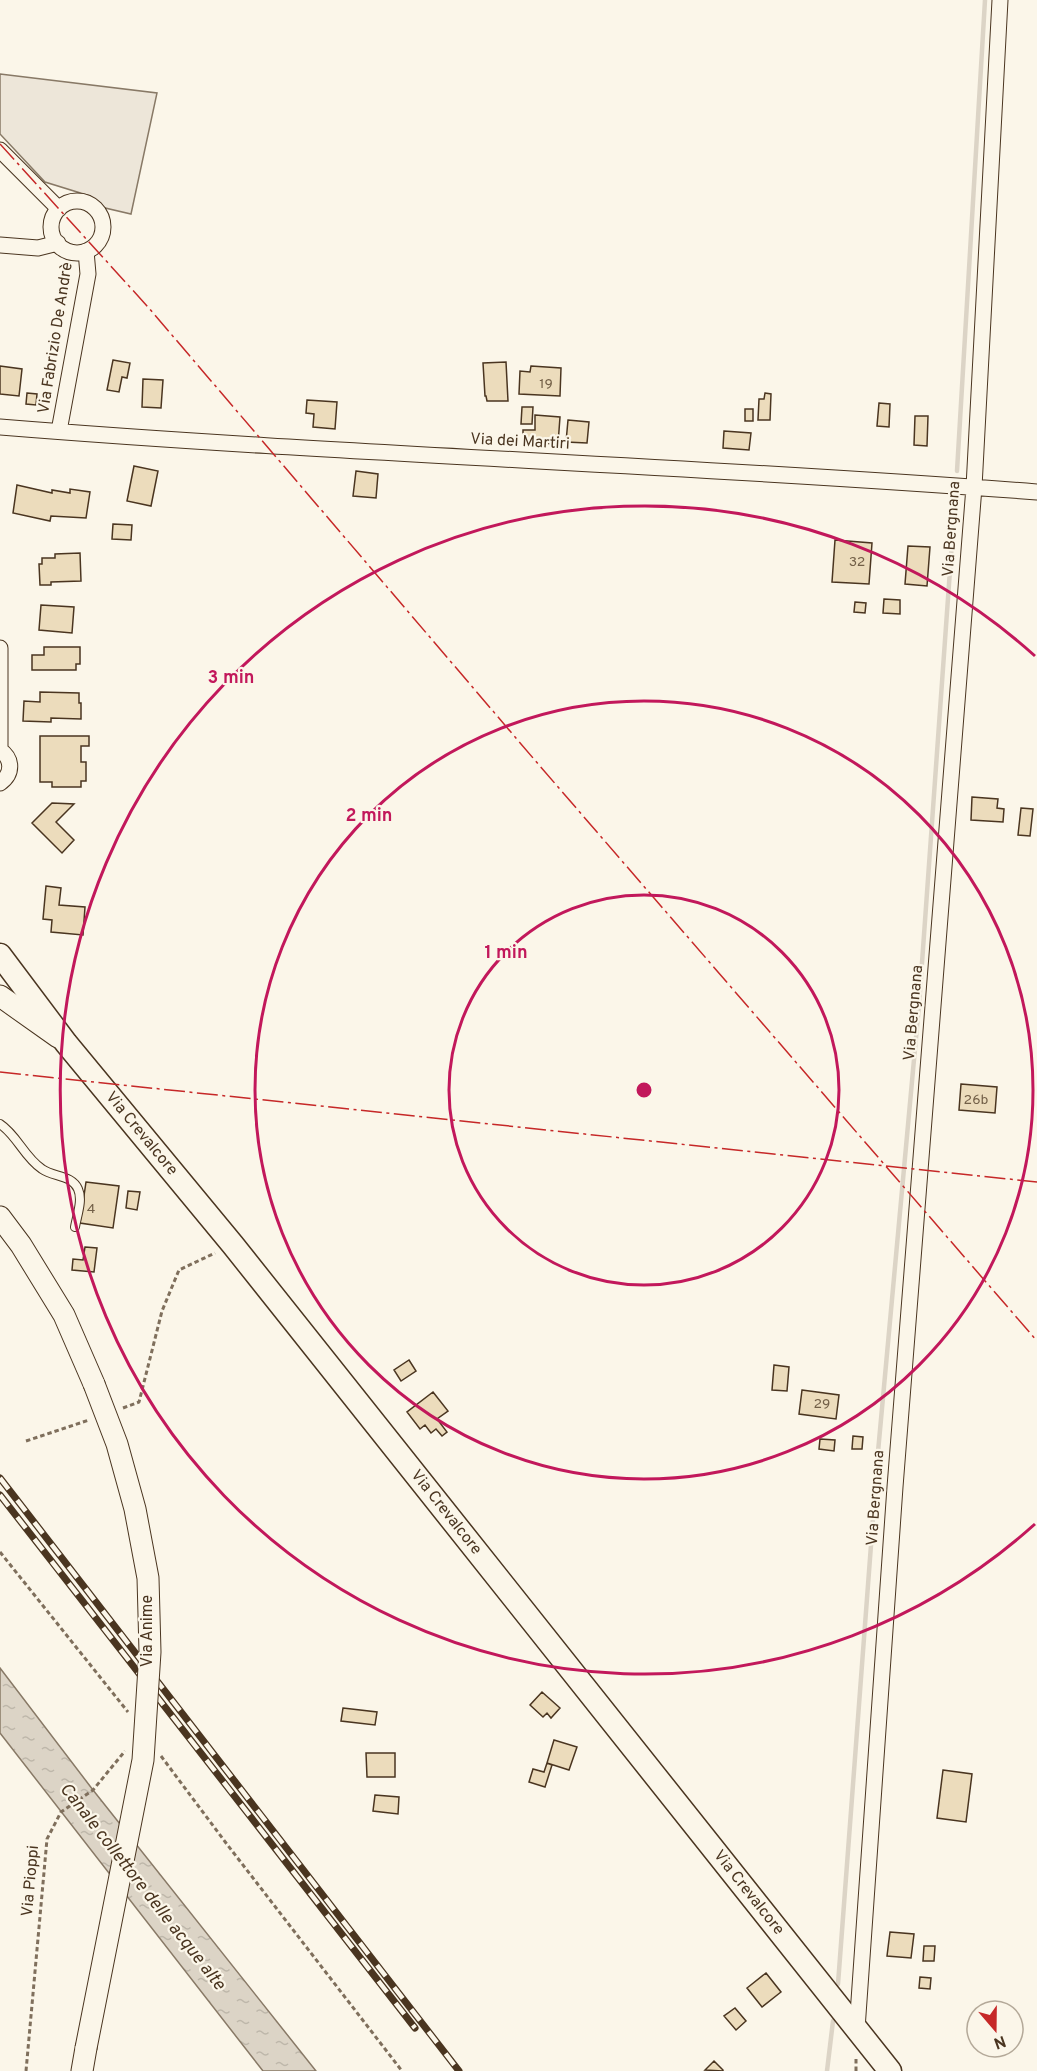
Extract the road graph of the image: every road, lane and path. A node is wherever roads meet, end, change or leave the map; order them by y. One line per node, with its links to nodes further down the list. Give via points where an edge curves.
1 (1000, 0): 9 (street, Via Bergnana)
2 (0, 150): 3 (street)
3 (59, 209): 4 (street, Via Fabrizio De Andrè, via 52,224); 6 (street, Via Fabrizio De Andrè, via 83,202 98,211 102,236)
4 (58, 243): 5 (street, via 38,248); 6 (street, Via Fabrizio De Andrè, via 67,251)
5 (0, 245)
6 (86, 251): 8 (street, Via Fabrizio De Andrè, via 88,274)
7 (0, 427): 8 (street, Via dei Martiri)
8 (59, 431): 9 (street, Via dei Martiri)
9 (974, 487): 10 (street, Via dei Martiri); 28 (street, Via Bergnana, via 897,1451)
10 (1037, 492)
11 (0, 648): 12 (street)
12 (0, 750): 13 (street, via 10,765)
13 (0, 783)
14 (0, 955): 16 (main road, Via Crevalcore)
15 (0, 996): 16 (street)
16 (66, 1043): 20 (main road, Via Crevalcore)
17 (0, 1124): 19 (lane, via 32,1161 74,1183 80,1199)
18 (0, 1217): 30 (street, Via Anime, bridge, via 64,1315 94,1384 117,1444 148,1578 150,1652 143,1760)
19 (75, 1227)
20 (233, 1245): 21 (path, via 179,1270 162,1311 139,1402); 28 (main road, Via Crevalcore)
21 (117, 1410)
22 (95, 1418): 23 (path)
23 (26, 1441)
24 (0, 1552): 25 (path)
25 (128, 1713)
26 (128, 1748): 29 (path, Via Pioppi, via 93,1790 61,1812 47,1839)
27 (156, 1749): 31 (path)
28 (857, 2029): 32 (main road, Via Crevalcore)
29 (26, 2071)
30 (82, 2071)
31 (402, 2071)
32 (890, 2071)

